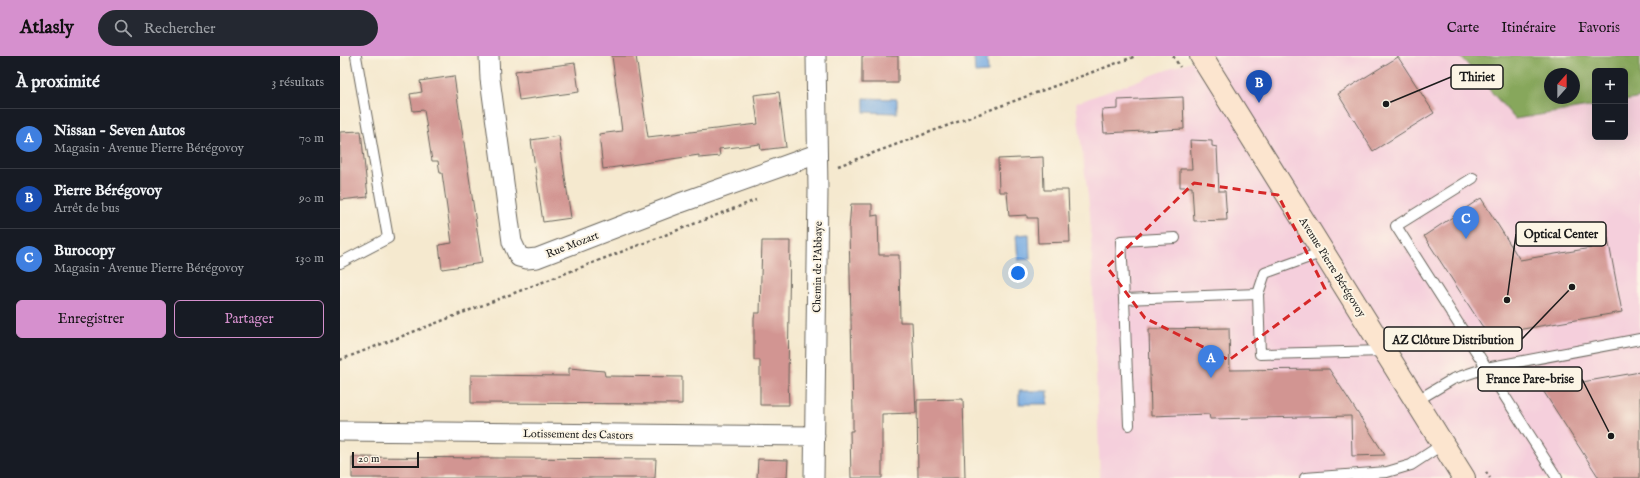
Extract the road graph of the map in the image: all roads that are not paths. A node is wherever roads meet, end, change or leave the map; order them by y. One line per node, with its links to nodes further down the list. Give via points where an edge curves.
1 (356, 56): 9 (lane, via 388,238)
2 (489, 56): 5 (street, Rue Mozart, via 512,242 519,256 527,259 537,258)
3 (816, 56): 5 (street, Chemin de l'Abbaye)
4 (1201, 56): 8 (main road, Avenue Pierre Bérégovoy)
5 (817, 154): 18 (street, Chemin de l'Abbaye)
6 (1473, 178): 14 (lane, via 1396,226)
7 (1174, 238): 11 (lane, via 1121,241)
8 (1323, 252): 10 (lane, via 1266,273); 13 (main road, Avenue Pierre Bérégovoy)
9 (340, 263)
10 (1258, 294): 11 (lane); 13 (lane, via 1260,354)
11 (1124, 299): 16 (lane)
12 (1640, 339): 14 (lane)
13 (1385, 351): 15 (main road, Avenue Pierre Bérégovoy)
14 (1486, 368): 15 (lane, via 1453,379); 23 (lane)
15 (1416, 401): 19 (main road, Avenue Pierre Bérégovoy)
16 (1129, 425)
17 (340, 431): 18 (street, Lotissement des Castors)
18 (815, 436): 20 (street, Chemin de l'Abbaye)
19 (1443, 444): 21 (lane, via 1411,464 1387,472); 22 (main road, Avenue Pierre Bérégovoy)
20 (814, 478)
21 (1305, 478)
22 (1464, 478)
23 (1557, 478)

